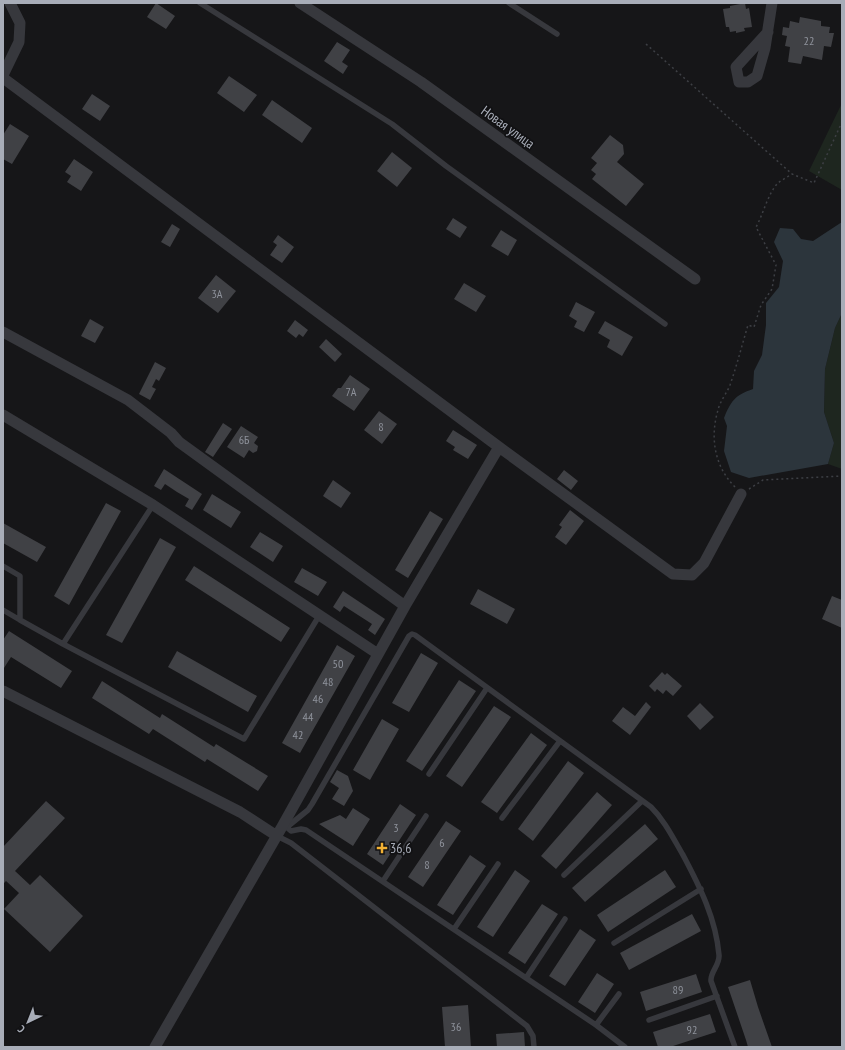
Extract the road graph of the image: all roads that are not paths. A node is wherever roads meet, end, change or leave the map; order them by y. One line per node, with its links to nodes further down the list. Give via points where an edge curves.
1 (200, 3): 11 (lane, via 392,124)
2 (300, 3): 10 (street, Новая улица, via 421,82)
3 (509, 3): 7 (lane)
4 (772, 3): 6 (street)
5 (13, 5): 8 (street, via 20,23 20,42)
6 (768, 32)
7 (557, 34)
8 (3, 75)
9 (3, 78): 14 (street)
10 (696, 279)
11 (665, 324)
12 (3, 332): 18 (street, via 128,400 179,442)
13 (3, 415): 16 (street)
14 (499, 447): 15 (street, via 673,574 692,575 704,563); 18 (street)
15 (741, 494)
16 (153, 505): 20 (street); 22 (lane)
17 (3, 566): 21 (lane, via 20,576)
18 (405, 606): 23 (street)
19 (3, 610): 21 (lane)
20 (319, 616): 22 (lane, via 244,739); 23 (street)
21 (20, 620): 22 (lane)
22 (63, 644)
23 (378, 654): 32 (street)
24 (487, 688): 26 (lane); 27 (lane); 30 (lane, via 415,635 410,634 312,804)
25 (3, 691): 34 (street, via 240,812)
26 (560, 741): 28 (lane); 31 (lane)
27 (429, 774)
28 (642, 801): 36 (lane); 38 (lane, via 660,816 668,827)
29 (426, 816): 37 (lane)
30 (298, 818): 32 (lane); 33 (lane)
31 (502, 818)
32 (285, 826): 33 (lane, via 291,831); 34 (street)
33 (301, 829): 37 (lane)
34 (277, 836): 47 (street); 48 (lane, via 291,843 527,1026 533,1036)
35 (498, 864): 40 (lane)
36 (564, 875)
37 (383, 882): 40 (lane)
38 (701, 889): 41 (lane); 44 (lane, via 715,927 719,959 711,978)
39 (565, 919): 42 (lane)
40 (454, 929): 42 (lane)
41 (614, 943)
42 (526, 978): 46 (lane)
43 (619, 994): 46 (lane)
44 (717, 996): 45 (lane); 50 (lane)
45 (650, 1020)
46 (596, 1025): 49 (lane)
47 (155, 1047)
48 (534, 1047)
49 (625, 1047)
50 (735, 1047)

